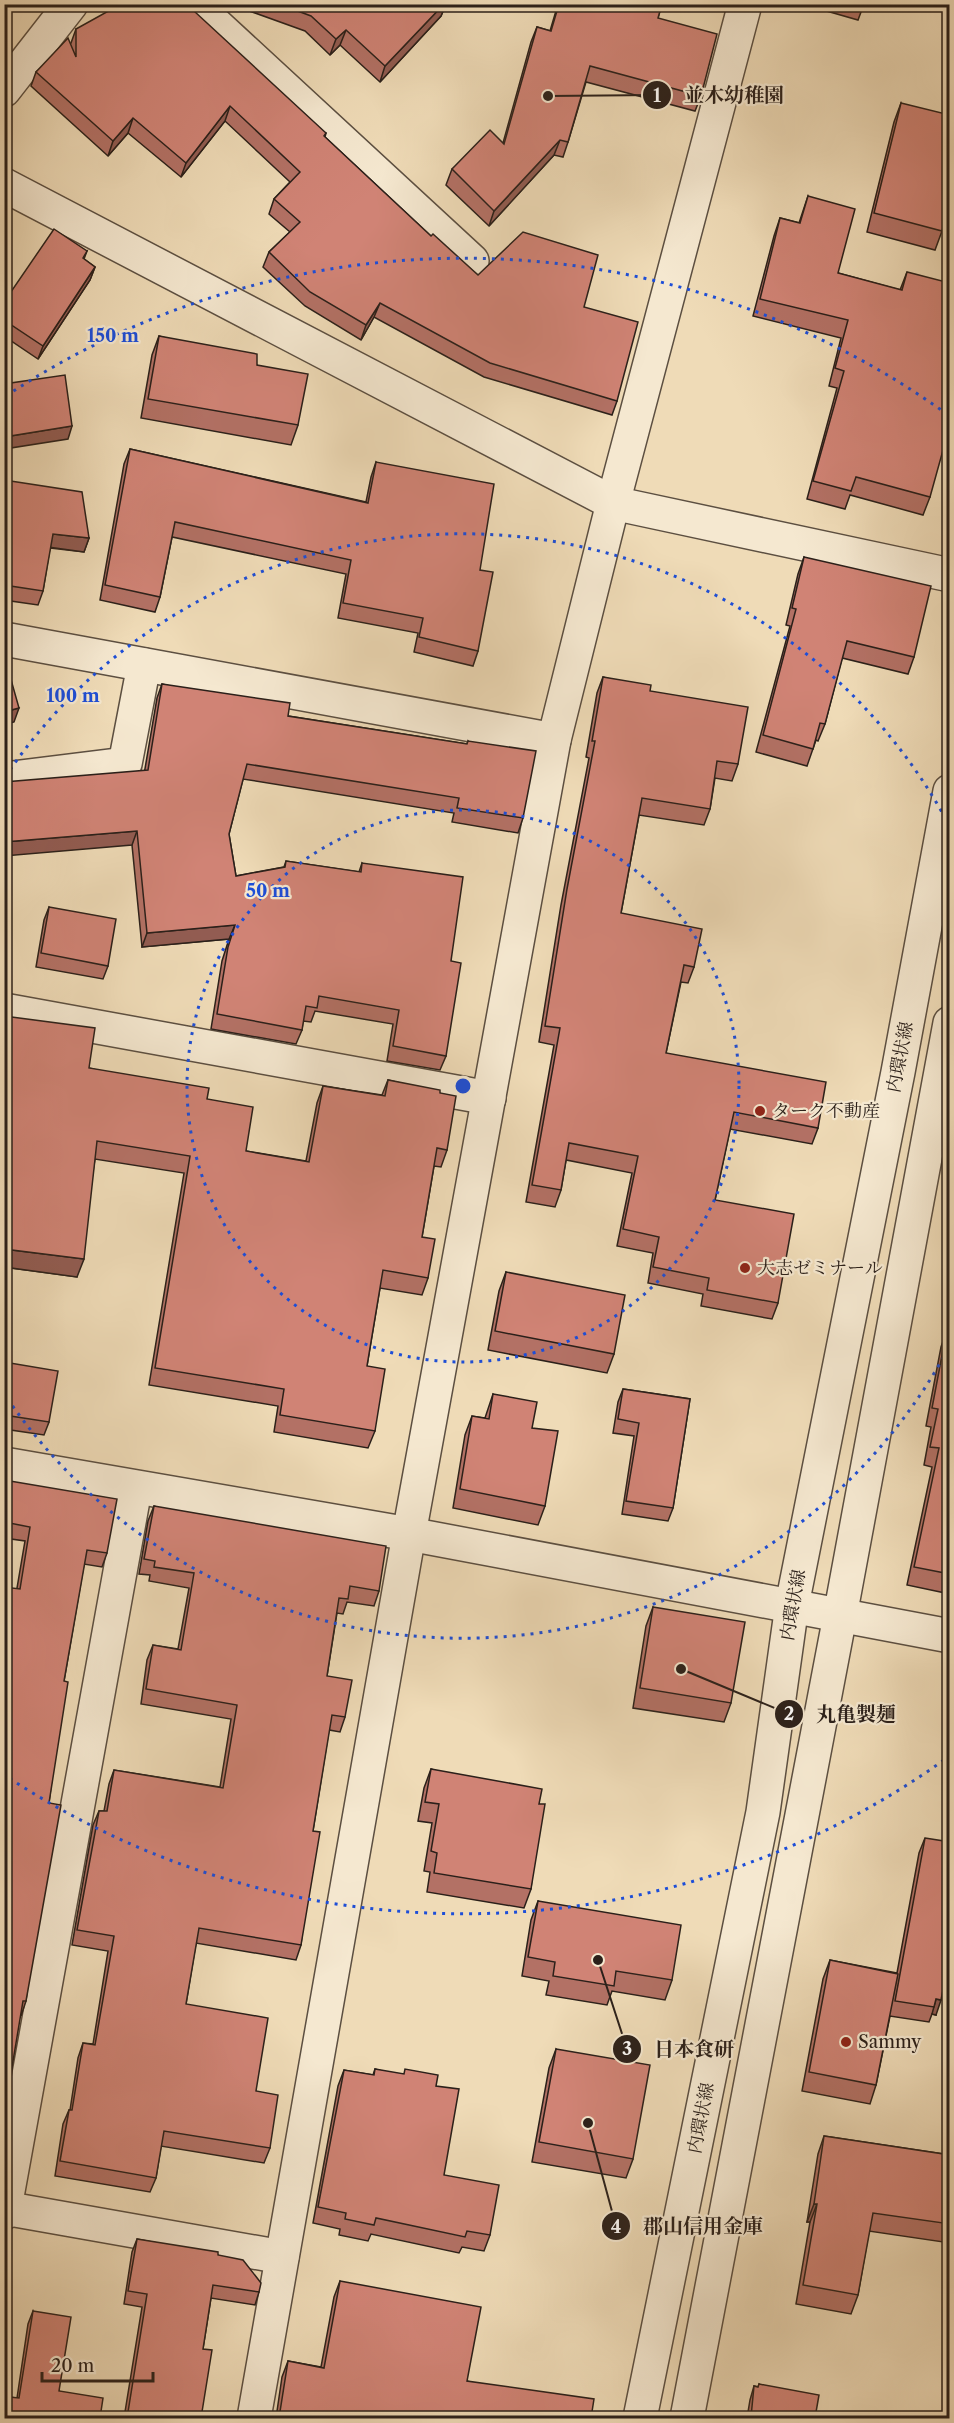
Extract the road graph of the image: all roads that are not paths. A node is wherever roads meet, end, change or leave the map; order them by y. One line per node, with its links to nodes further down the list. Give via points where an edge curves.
1 (71, 4): 4 (street)
2 (188, 4): 6 (street, via 199,9)
3 (745, 4): 7 (street)
4 (4, 90)
5 (4, 185): 7 (street)
6 (472, 261)
7 (613, 503): 8 (street); 11 (street)
8 (950, 575)
9 (4, 639): 10 (street)
10 (144, 665): 11 (street); 12 (street, via 125,764)
11 (554, 740): 16 (street)
12 (4, 779)
13 (950, 791): 20 (street, 内環状線)
14 (4, 1010): 16 (street)
15 (950, 1023): 21 (street)
16 (489, 1098): 19 (street)
17 (4, 1464): 18 (street)
18 (135, 1489): 19 (street); 23 (street)
19 (409, 1534): 20 (street); 25 (street)
20 (792, 1605): 21 (street); 27 (street, 内環状線, via 763,1812)
21 (840, 1616): 22 (street); 28 (street)
22 (950, 1636)
23 (5, 2209): 24 (street); 25 (street)
24 (4, 2213)
25 (282, 2257): 26 (street)
26 (254, 2418)
27 (640, 2418)
28 (687, 2418)

